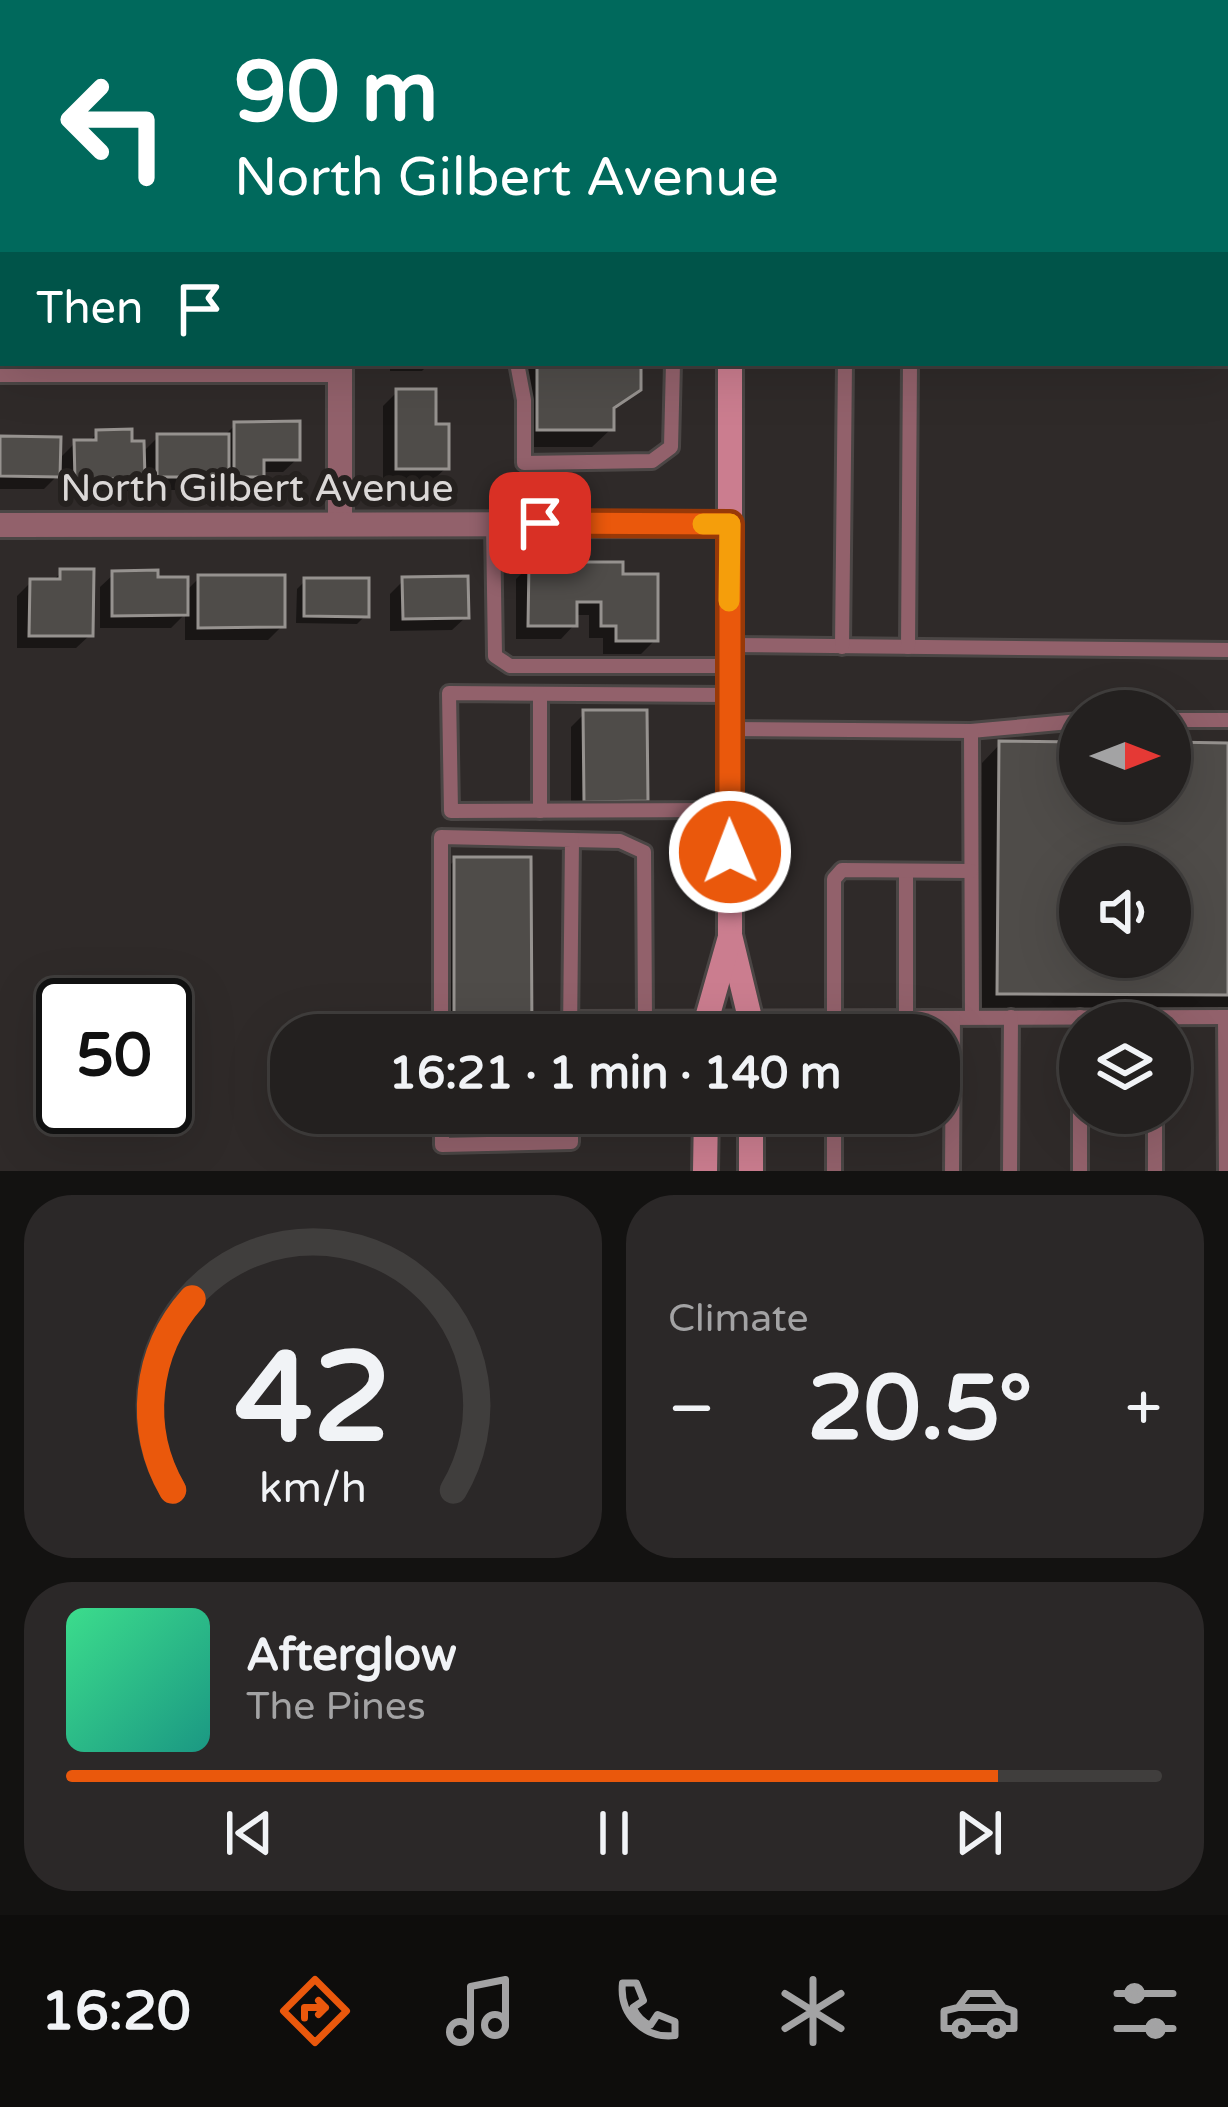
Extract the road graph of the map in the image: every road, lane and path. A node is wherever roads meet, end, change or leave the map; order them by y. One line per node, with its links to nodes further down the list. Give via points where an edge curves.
1 (518, 366): 2 (lane, via 524,463 652,460 671,447)
2 (673, 366)
3 (730, 366): 10 (main road)
4 (845, 366): 12 (lane)
5 (910, 366): 13 (lane)
6 (340, 369): 7 (lane); 8 (street)
7 (0, 375)
8 (340, 522): 9 (street, North Gilbert Avenue); 11 (street, North Gilbert Avenue)
9 (493, 523): 10 (street, North Gilbert Avenue); 15 (lane, via 495,656 510,666)
10 (730, 524): 15 (main road)
11 (0, 525)
12 (842, 646): 13 (lane); 15 (lane)
13 (908, 647): 14 (lane)
14 (1228, 650)
15 (729, 656): 17 (main road)
16 (540, 694): 17 (lane); 24 (lane); 24 (lane, via 449,693 451,811)
17 (729, 695): 21 (main road)
18 (1191, 720): 19 (lane)
19 (1228, 720)
20 (1059, 723): 22 (lane)
21 (729, 729): 22 (lane); 23 (main road)
22 (970, 731): 27 (lane)
23 (729, 810): 24 (lane); 28 (main road)
24 (540, 811)
25 (572, 840): 29 (lane, via 441,837); 30 (lane); 31 (lane, via 620,841 644,852)
26 (906, 871): 27 (lane); 34 (lane, via 842,870 834,879); 35 (lane)
27 (971, 871): 36 (lane)
28 (730, 935): 32 (main road); 33 (main road)
29 (441, 1014)
30 (570, 1014)
31 (645, 1014)
32 (710, 1014)
33 (747, 1014)
34 (834, 1014)
35 (907, 1014)
36 (972, 1017): 37 (lane); 40 (lane)
37 (1011, 1017): 38 (lane); 54 (lane)
38 (1059, 1017)
39 (1227, 1017): 41 (lane); 57 (lane)
40 (960, 1018)
41 (1191, 1018)
42 (442, 1134): 43 (lane, via 442,1145 571,1142)
43 (571, 1134)
44 (706, 1134): 50 (main road)
45 (751, 1134): 51 (main road)
46 (834, 1134): 52 (lane)
47 (950, 1134): 53 (lane)
48 (1079, 1134): 55 (lane)
49 (1154, 1134): 56 (lane)
50 (705, 1171)
51 (751, 1171)
52 (834, 1171)
53 (952, 1171)
54 (1010, 1171)
55 (1079, 1171)
56 (1155, 1171)
57 (1226, 1171)

